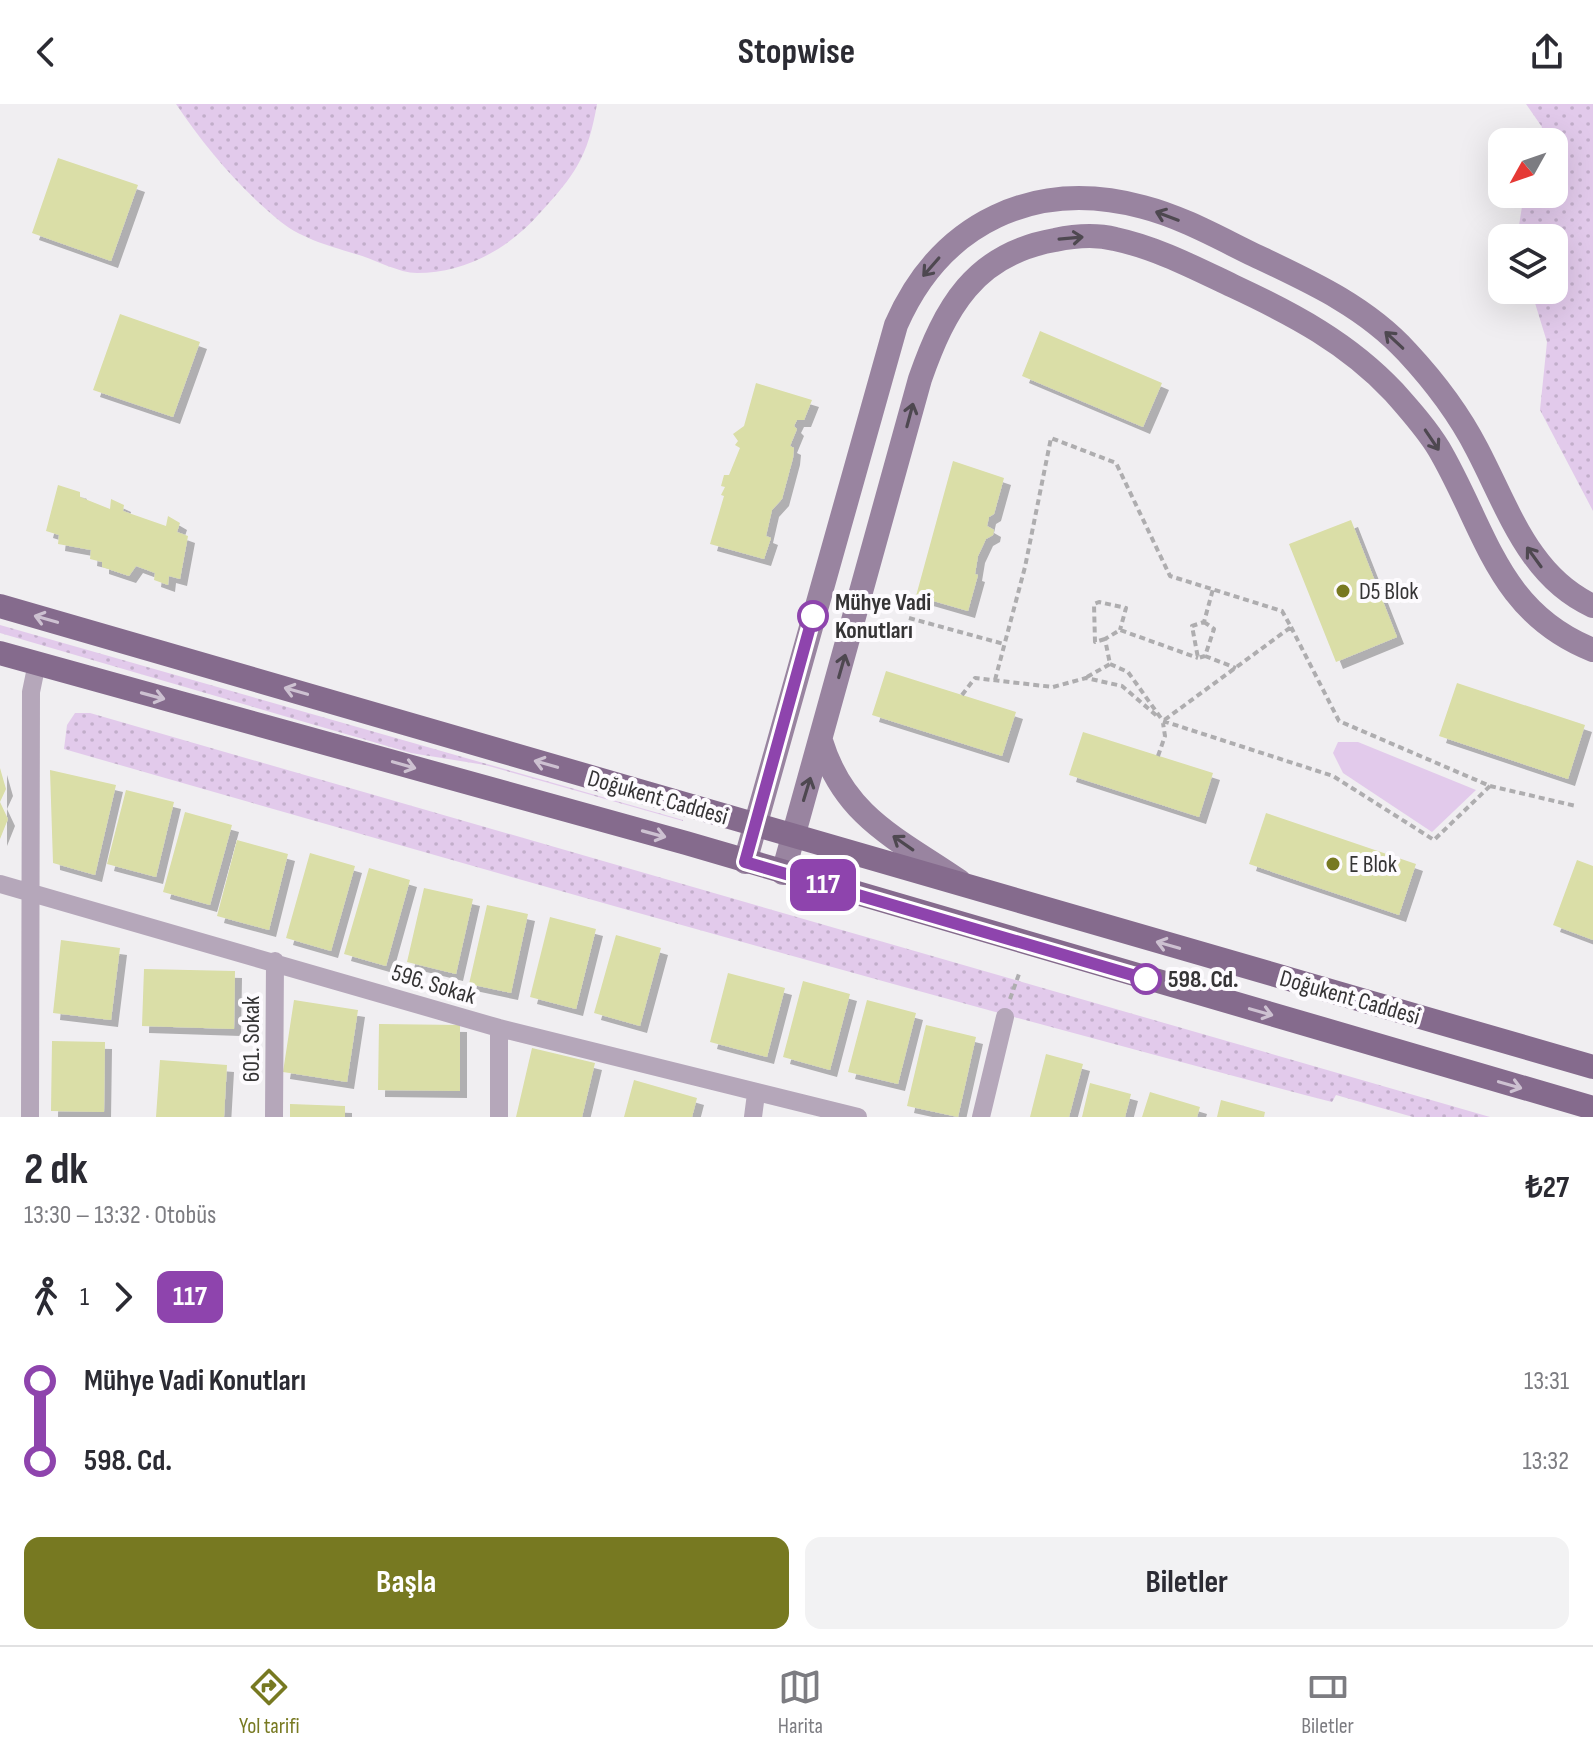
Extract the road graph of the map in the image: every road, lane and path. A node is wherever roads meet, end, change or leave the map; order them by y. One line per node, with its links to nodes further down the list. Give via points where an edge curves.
1 (1213, 589): 5 (path); 6 (path, via 1282,611); 9 (path, via 1170,576 1116,463 1051,438)
2 (0, 606): 25 (main road, Doğukent Caddesi, one-way to 2)
3 (1593, 606): 25 (main road, one-way to 25, via 1548,576 1459,419 1413,359 1373,320 1305,279 1147,208 1075,198 1017,207 982,223 943,253 919,281 896,325)
4 (909, 618): 9 (path)
5 (1204, 622): 12 (path, via 1214,629); 13 (path, via 1192,626)
6 (1291, 627): 16 (path); 23 (path, via 1339,721)
7 (1120, 630): 8 (path); 8 (path, via 1126,608 1094,604 1095,642); 13 (path)
8 (1105, 639): 15 (path)
9 (1004, 644): 18 (path)
10 (1593, 650): 21 (main road, one-way to 10, via 936,334 955,300 985,269 1020,249 1065,238 1098,236 1151,250 1256,296 1348,348 1389,387 1438,447 1491,559 1510,587 1550,629)
11 (0, 653): 14 (main road, Doğukent Caddesi)
12 (1205, 656): 13 (path); 16 (path)
13 (1198, 658)
14 (37, 663): 27 (main road, Doğukent Caddesi, one-way to 27); 31 (street, via 31,692)
15 (1110, 664): 17 (path); 20 (path, via 1128,672)
16 (1236, 668): 20 (path)
17 (1086, 678): 18 (path, via 1053,687); 20 (path, via 1122,686)
18 (995, 680): 19 (path, via 975,678)
19 (962, 695)
20 (1163, 721): 22 (path, via 1165,736); 23 (path, via 1333,776 1434,840)
21 (821, 741): 26 (main road, one-way to 21); 30 (main road, one-way to 21, via 853,805 829,767)
22 (1158, 756)
23 (1490, 786): 24 (path)
24 (1576, 806)
25 (755, 825): 26 (main road, Doğukent Caddesi); 27 (main road)
26 (793, 836): 28 (main road); 30 (main road, Doğukent Caddesi)
27 (745, 862): 28 (main road, Doğukent Caddesi)
28 (783, 873): 38 (main road, Doğukent Caddesi, one-way to 38)
29 (0, 884): 31 (street, 596. Sokak)
30 (967, 887): 36 (main road, Doğukent Caddesi, one-way to 30)
31 (32, 894): 32 (street, 596. Sokak); 39 (street)
32 (275, 961): 35 (street, 596. Sokak); 40 (street, 601. Sokak)
33 (1019, 974): 34 (path)
34 (1005, 1017): 44 (street)
35 (499, 1028): 37 (street, 596. Sokak); 41 (street)
36 (1593, 1067)
37 (756, 1094): 42 (street); 43 (street, 596. Sokak)
38 (1593, 1108)
39 (30, 1117)
40 (274, 1117)
41 (499, 1117)
42 (753, 1117)
43 (858, 1117)
44 (981, 1117)

